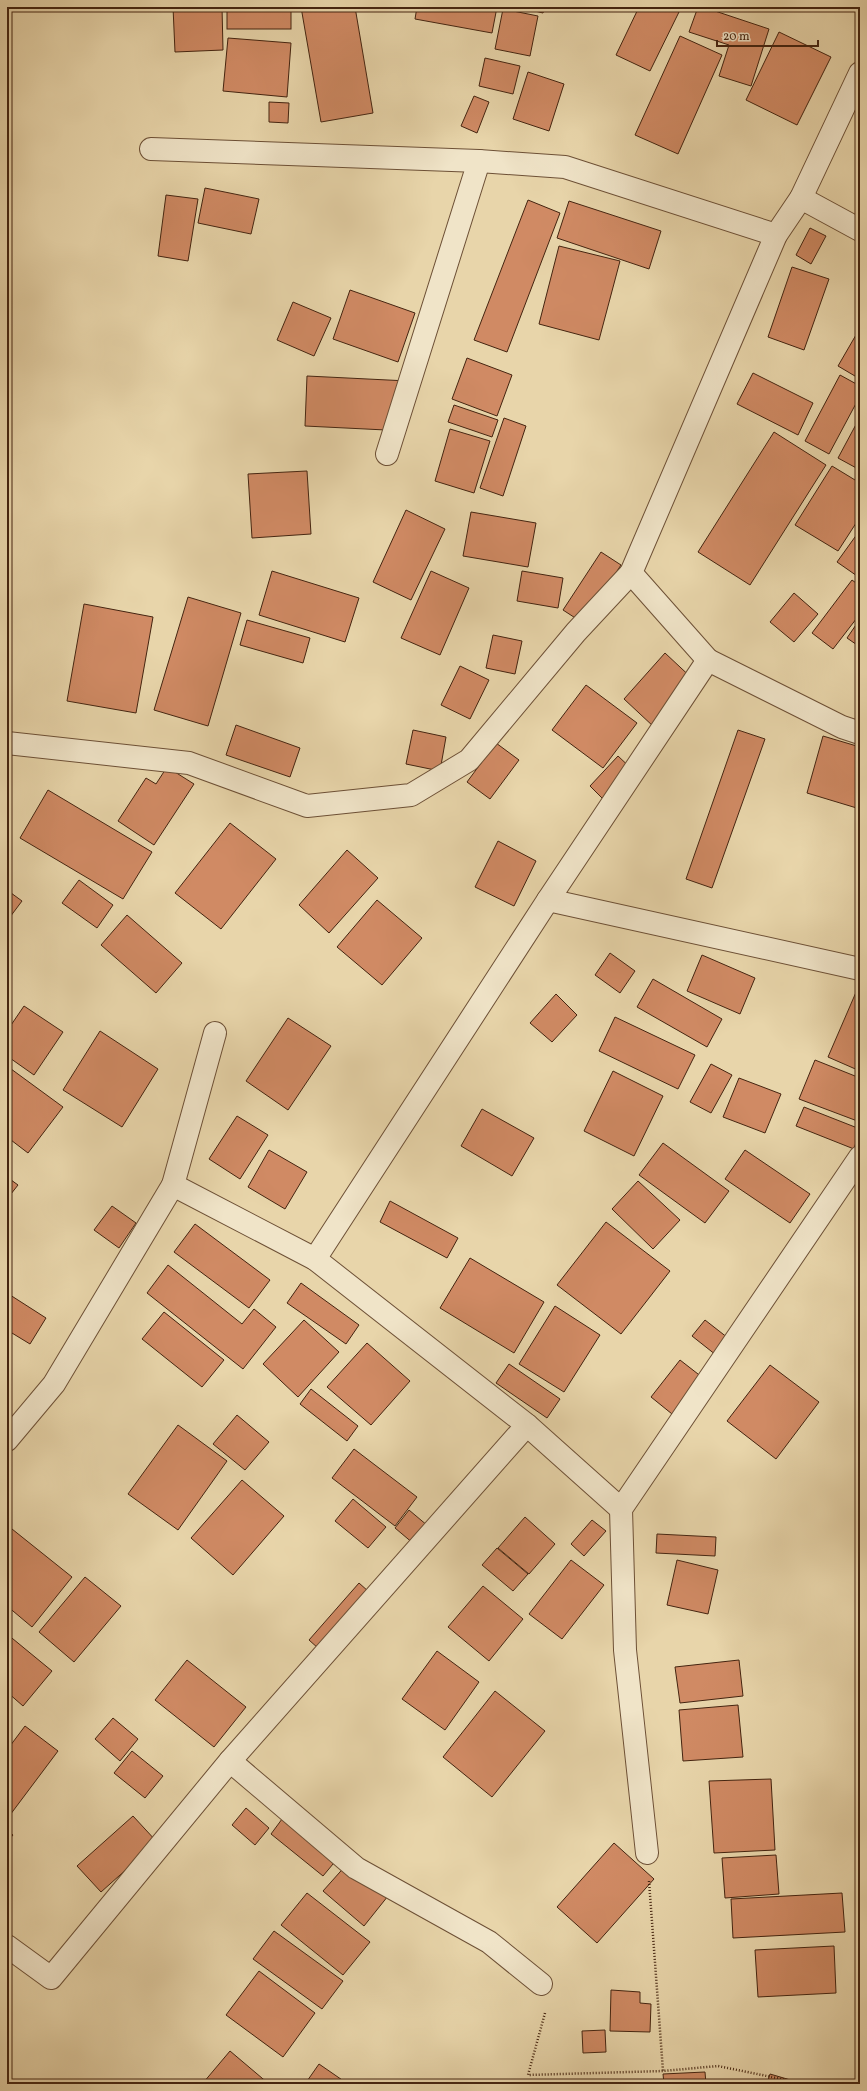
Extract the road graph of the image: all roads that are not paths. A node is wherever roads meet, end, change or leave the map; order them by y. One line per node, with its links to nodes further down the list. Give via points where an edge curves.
1 (860, 72): 4 (street)
2 (151, 149): 3 (street)
3 (479, 161): 6 (street, via 565,167); 7 (street)
4 (801, 198): 5 (street); 6 (street)
5 (860, 230)
6 (776, 235): 8 (street)
7 (387, 454)
8 (631, 574): 9 (street); 11 (street, via 576,632 470,760 411,795 307,806 189,763)
9 (708, 660): 10 (street, via 842,727); 12 (street)
10 (860, 733)
11 (7, 743)
12 (548, 900): 13 (street); 17 (street)
13 (860, 969)
14 (215, 1033): 16 (street)
15 (860, 1156): 20 (street)
16 (172, 1185): 17 (street); 19 (street, via 54,1384)
17 (315, 1259): 18 (street)
18 (527, 1425): 20 (street); 21 (street)
19 (7, 1440)
20 (621, 1509): 22 (street, via 624,1650)
21 (230, 1761): 23 (street, via 51,1978); 24 (street, via 356,1868 489,1942)
22 (647, 1853)
23 (7, 1946)
24 (541, 1984)

